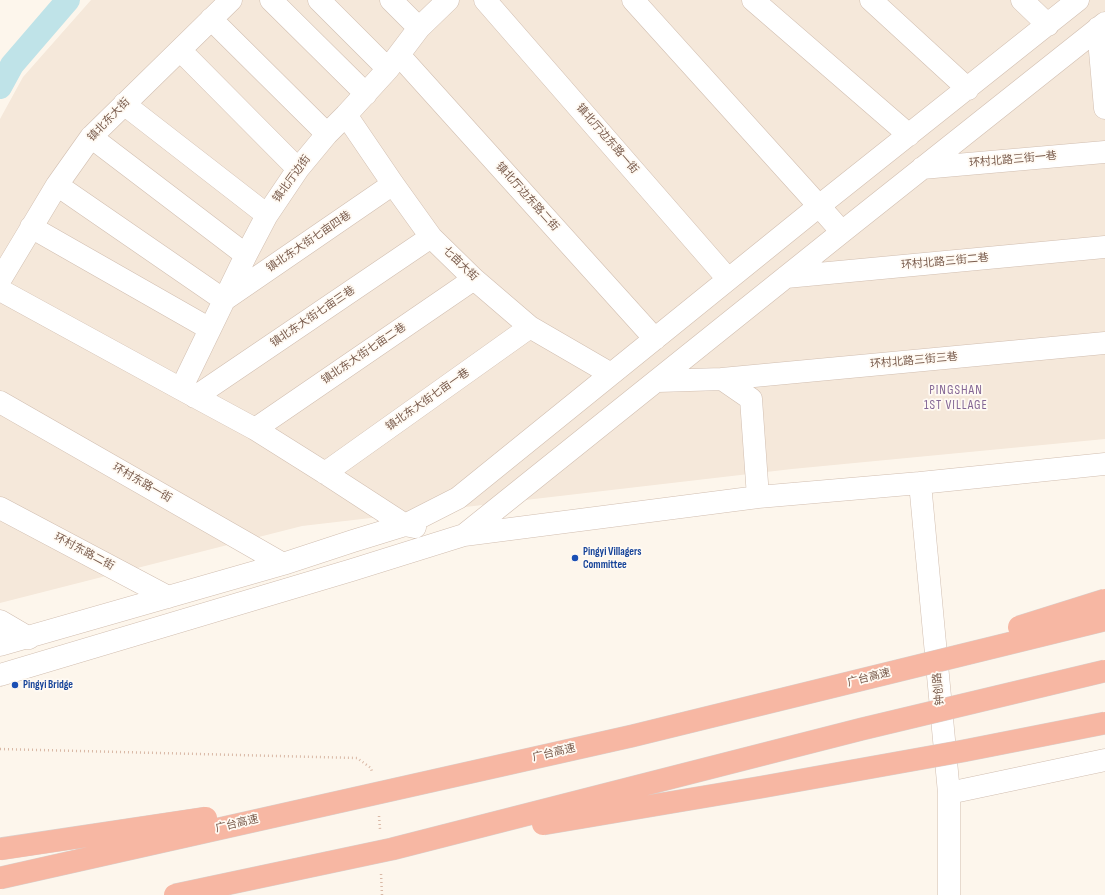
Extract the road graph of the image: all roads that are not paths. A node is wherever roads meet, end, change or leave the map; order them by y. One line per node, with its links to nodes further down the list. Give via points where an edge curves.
1 (231, 0): 12 (street, 镇北东大街)
2 (271, 0): 21 (street)
3 (319, 0): 18 (street, 镇北厅边东路二街)
4 (392, 0): 15 (street)
5 (448, 0): 15 (street, 镇北厅边街)
6 (485, 0): 42 (street, 镇北厅边东路一街)
7 (633, 0): 33 (street)
8 (753, 0): 26 (street)
9 (871, 0): 20 (street)
10 (1022, 0): 13 (street)
11 (1078, 0): 13 (street)
12 (211, 20): 16 (street, 镇北东大街); 25 (street)
13 (1048, 25): 20 (street)
14 (1102, 26): 17 (street); 19 (street)
15 (419, 28): 18 (street, 镇北厅边街)
16 (180, 50): 22 (street, 镇北东大街); 30 (street)
17 (1103, 56): 19 (street); 23 (street)
18 (393, 62): 21 (street, 镇北厅边街); 48 (street, 镇北厅边东路二街)
19 (1050, 67): 29 (street)
20 (968, 89): 26 (street)
21 (366, 94): 24 (street, 镇北厅边街)
22 (124, 104): 27 (street, 镇北东大街); 34 (street)
23 (1105, 108)
24 (346, 116): 25 (street, 镇北厅边街); 31 (street, 七亩大街)
25 (327, 134): 30 (street, 镇北厅边街)
26 (909, 135): 33 (street)
27 (91, 137): 32 (street, 镇北东大街); 39 (street)
28 (1105, 152): 29 (street, 环村北路三街一巷)
29 (922, 168): 36 (street)
30 (298, 169): 34 (street, 镇北厅边街)
31 (394, 184): 37 (street, 七亩大街); 45 (street, 镇北东大街七亩四巷)
32 (57, 185): 35 (street, 镇北东大街); 45 (street)
33 (819, 206): 36 (street); 42 (street)
34 (267, 215): 39 (street, 镇北厅边街)
35 (31, 227): 43 (street, 镇北东大街); 47 (street)
36 (842, 232): 40 (street)
37 (431, 236): 41 (street, 七亩大街); 53 (street, 镇北东大街七亩三巷)
38 (1105, 247): 40 (street, 环村北路三街二巷)
39 (246, 255): 45 (street, 镇北厅边街)
40 (786, 276): 52 (street)
41 (474, 279): 46 (street, 七亩大街); 55 (street, 镇北东大街七亩二巷)
42 (728, 279): 48 (street)
43 (0, 280)
44 (0, 290): 53 (street)
45 (224, 300): 47 (street, 镇北厅边街)
46 (530, 328): 50 (street, 七亩大街); 57 (street, 镇北东大街七亩一巷)
47 (210, 329): 53 (street, 镇北厅边街)
48 (655, 339): 50 (street)
49 (1105, 343): 51 (street, 环村北路三街三巷)
50 (611, 374): 61 (street, via 458,498)
51 (722, 379): 52 (street, 环村北路三街三巷); 59 (street, via 751,399)
52 (658, 380): 62 (street)
53 (188, 393): 55 (street)
54 (0, 402): 63 (street, 环村东路一街)
55 (255, 429): 57 (street)
56 (1105, 464): 58 (street)
57 (325, 473): 61 (street)
58 (920, 483): 59 (street); 76 (street, 钟创路)
59 (758, 497): 62 (street)
60 (0, 508): 64 (street, 环村东路二街)
61 (405, 525): 62 (street); 63 (street)
62 (464, 536): 71 (street)
63 (283, 564): 64 (street)
64 (168, 597): 68 (street)
65 (1105, 600): 72 (highway, bridge)
66 (1105, 620): 72 (highway, 广台高速, bridge)
67 (0, 621): 68 (street)
68 (29, 638): 69 (street)
69 (0, 645)
70 (1105, 672): 78 (highway, bridge, via 862,729)
71 (0, 675)
72 (828, 688): 75 (highway, 广台高速, bridge, via 632,736)
73 (1105, 722): 78 (highway, bridge, via 785,783)
74 (1105, 760): 76 (street)
75 (397, 788): 77 (highway, bridge); 79 (highway, 广台高速, bridge)
76 (949, 793): 82 (street, 钟创路)
77 (0, 849)
78 (392, 849): 80 (highway, bridge); 81 (highway, bridge)
79 (0, 878)
80 (175, 895)
81 (244, 895)
82 (949, 895)

